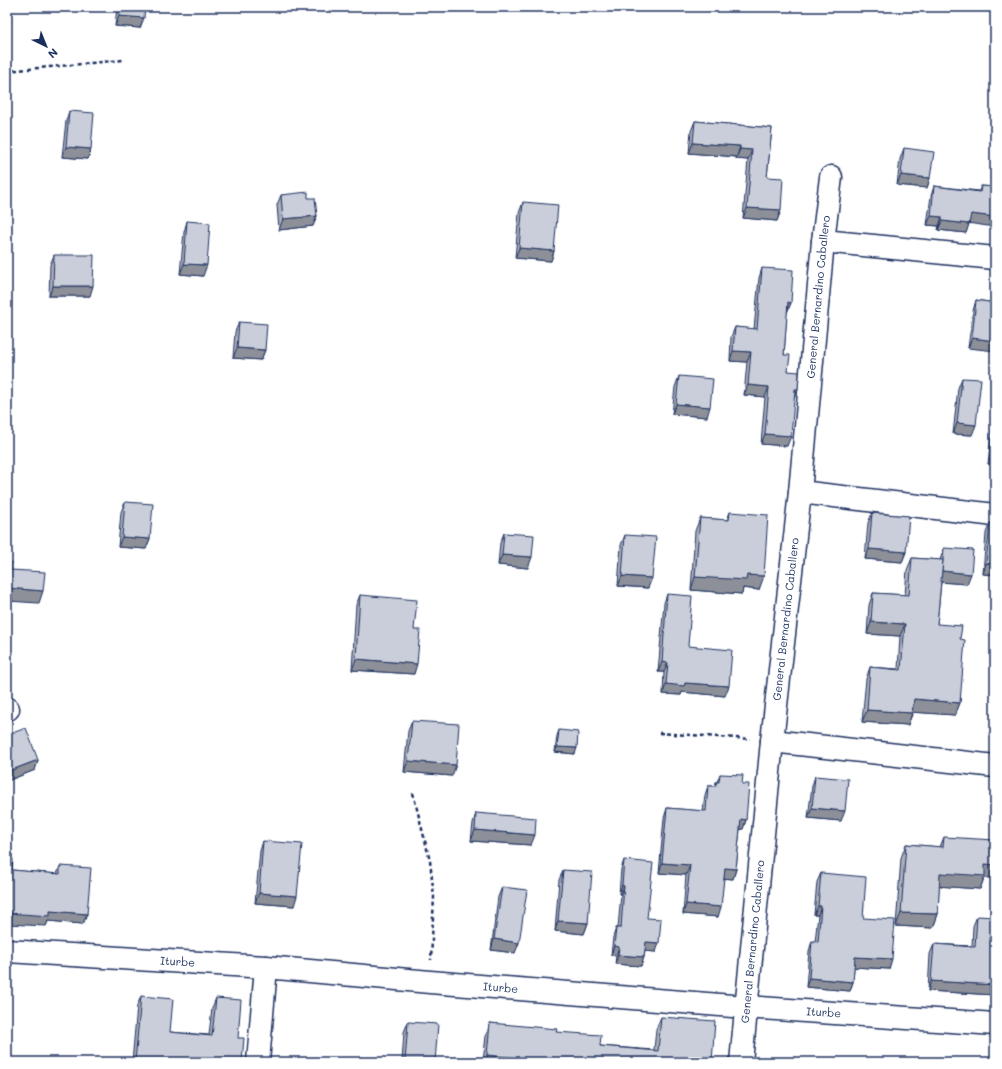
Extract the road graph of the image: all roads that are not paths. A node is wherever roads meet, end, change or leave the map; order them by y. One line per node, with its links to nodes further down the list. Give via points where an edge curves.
1 (831, 177): 2 (street, General Bernardino Caballero)
2 (823, 241): 3 (street); 4 (street, General Bernardino Caballero)
3 (995, 258)
4 (800, 492): 5 (street); 6 (street, General Bernardino Caballero)
5 (995, 515)
6 (772, 741): 7 (street); 10 (street, General Bernardino Caballero)
7 (995, 766)
8 (7, 951): 9 (street, Iturbe)
9 (266, 967): 10 (street, Iturbe); 12 (street)
10 (745, 1007): 11 (street, Iturbe); 13 (street, General Bernardino Caballero)
11 (995, 1024)
12 (258, 1062)
13 (741, 1062)

